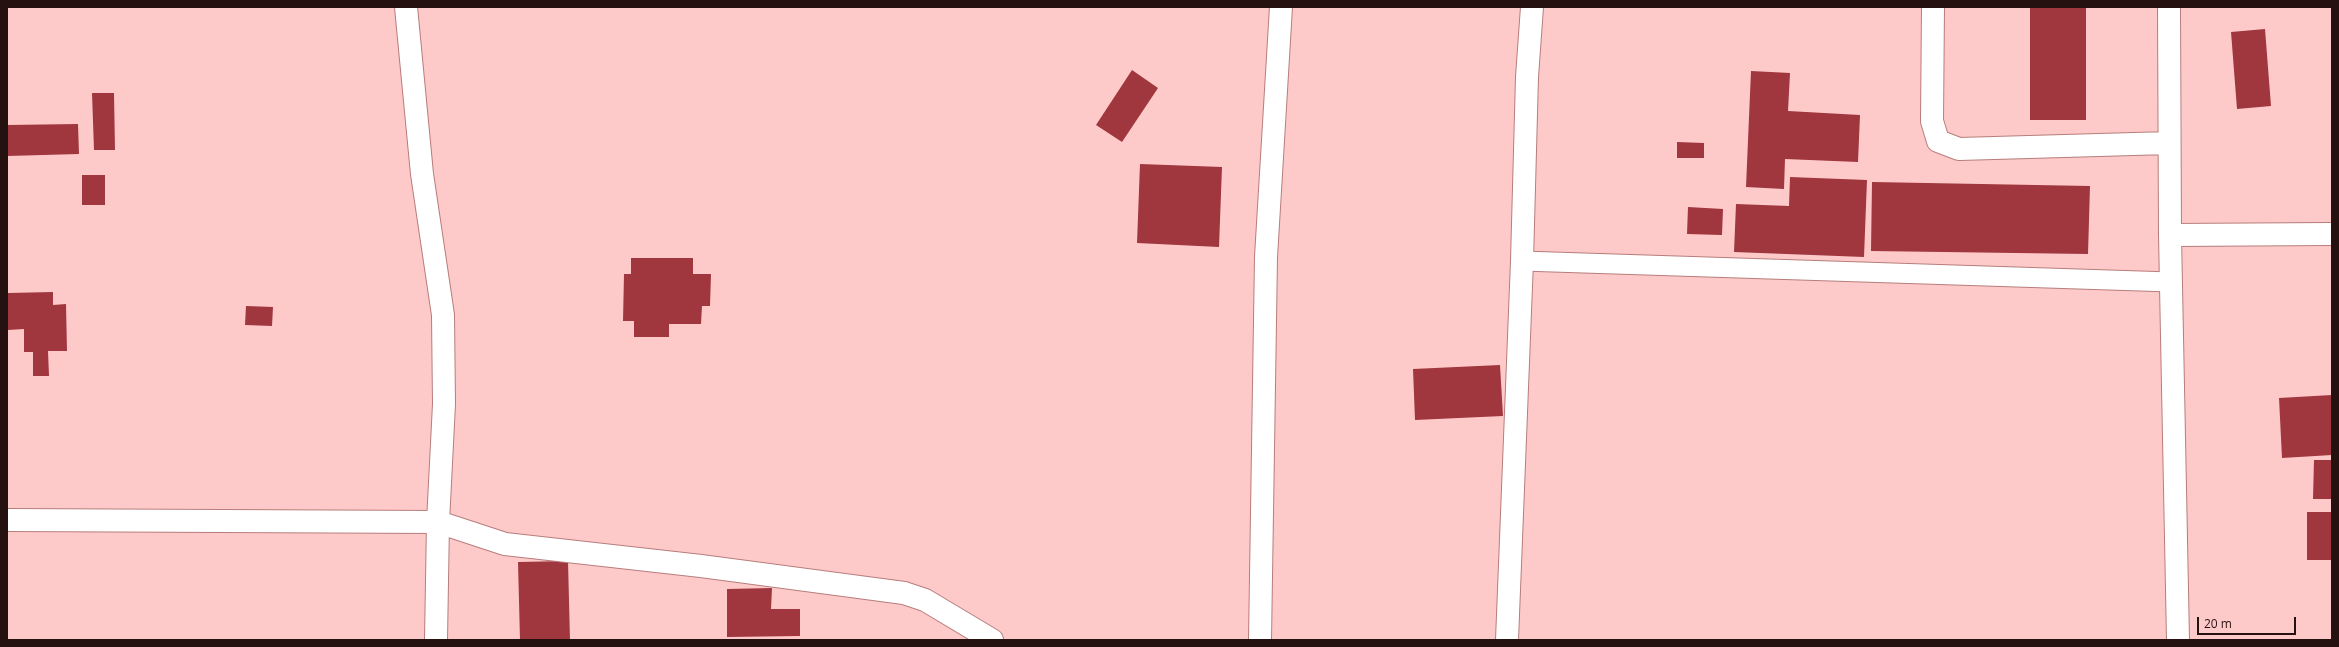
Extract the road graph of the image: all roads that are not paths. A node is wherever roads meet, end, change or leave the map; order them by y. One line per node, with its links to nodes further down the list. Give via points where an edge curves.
1 (406, 7): 12 (street, via 422,174 443,315 444,404)
2 (1281, 7): 15 (street, via 1266,257)
3 (1532, 7): 9 (street, via 1527,77)
4 (1934, 7): 6 (street, via 1932,121 1938,141 1959,149)
5 (2169, 7): 6 (street)
6 (2169, 143): 8 (street)
7 (2332, 234): 8 (street)
8 (2170, 235): 10 (street)
9 (1522, 261): 10 (lane); 16 (street)
10 (2171, 282): 17 (street)
11 (7, 520): 12 (street)
12 (438, 522): 13 (street); 14 (street, via 505,544 701,566 904,593 925,600)
13 (436, 640)
14 (992, 640)
15 (1260, 640)
16 (1507, 640)
17 (2178, 640)

